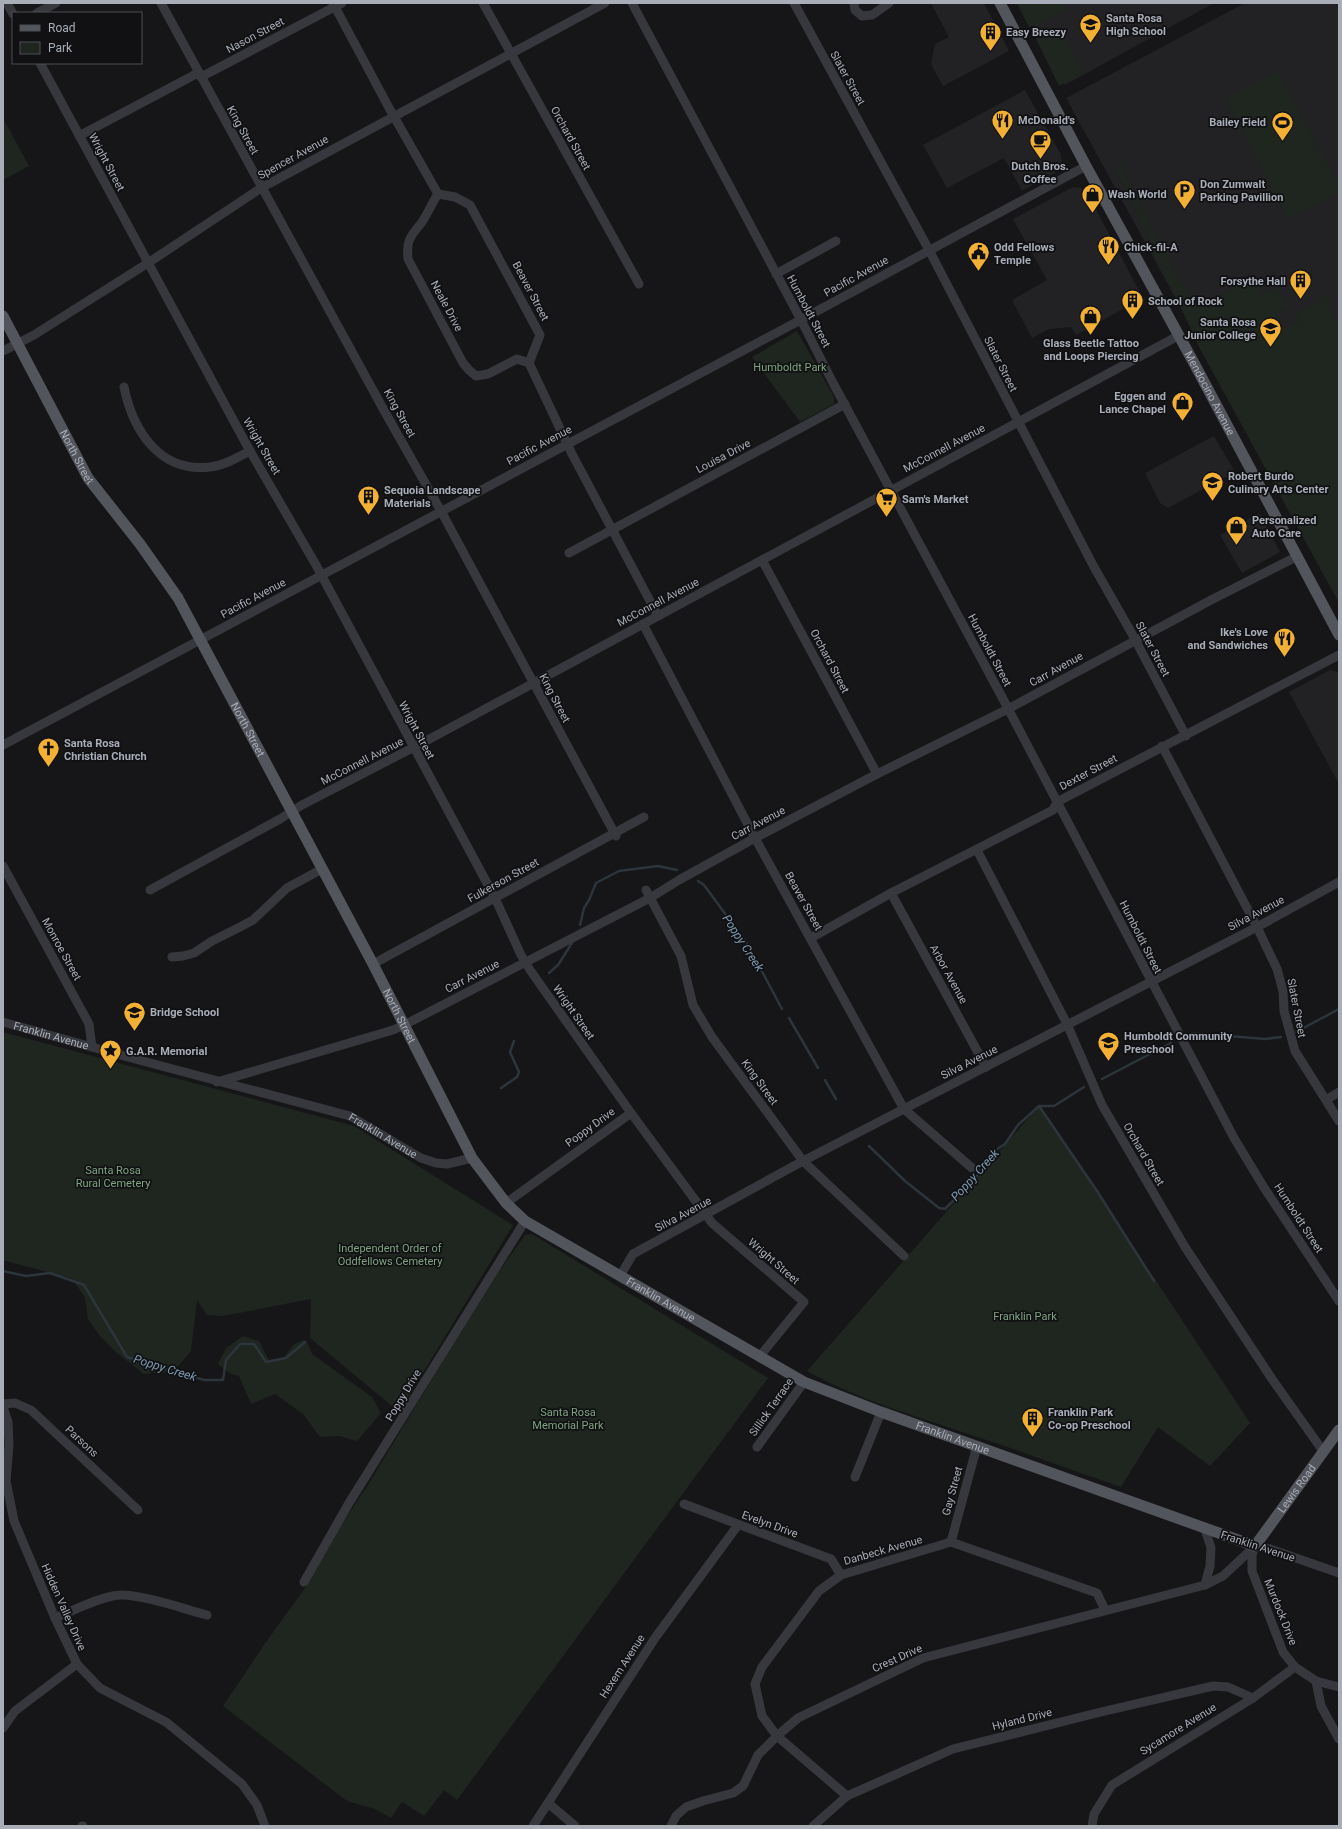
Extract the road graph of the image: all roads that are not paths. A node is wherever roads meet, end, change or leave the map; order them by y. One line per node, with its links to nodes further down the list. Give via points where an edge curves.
1 (7, 3): 12 (street)
2 (56, 3): 13 (street)
3 (161, 3): 16 (street, King Street)
4 (483, 3): 14 (street, Orchard Street)
5 (605, 3): 14 (street, Spencer Avenue)
6 (632, 3): 25 (street, Humboldt Street)
7 (794, 3): 23 (street, Slater Street)
8 (854, 3): 9 (street, via 855,10 862,16 872,16)
9 (889, 3)
10 (1000, 3): 19 (main road, Mendocino Avenue)
11 (336, 4): 16 (street, Nason Street); 17 (street)
12 (12, 12)
13 (39, 12)
14 (511, 53): 17 (street, Spencer Avenue); 26 (street, Orchard Street)
15 (41, 64): 18 (street, Wright Street)
16 (200, 75): 18 (street, Nason Street); 20 (street, King Street)
17 (393, 116): 20 (street, Spencer Avenue); 21 (street)
18 (79, 136): 24 (street, Wright Street)
19 (1086, 166): 23 (street, Pacific Avenue); 29 (main road, Mendocino Avenue)
20 (261, 188): 24 (street, Spencer Avenue); 39 (street, King Street)
21 (438, 194): 32 (street, Beaver Street, via 470,204 540,335); 32 (street, Neale Drive, via 422,221 410,235 408,259 463,363 476,376 488,374 517,359)
22 (836, 241): 25 (street)
23 (929, 250): 28 (street, Pacific Avenue); 35 (street, Slater Street)
24 (148, 263): 30 (street, Spencer Avenue); 37 (street, Wright Street)
25 (776, 274): 28 (street, Humboldt Street)
26 (639, 284)
27 (3, 316): 30 (main road, North Street)
28 (801, 320): 34 (street, Humboldt Street); 36 (street, Pacific Avenue)
29 (1178, 336): 35 (street, McConnell Avenue); 42 (main road, Mendocino Avenue)
30 (18, 344): 31 (street, Spencer Avenue); 48 (main road, North Street, via 88,478 155,565 178,598)
31 (3, 351)
32 (530, 363): 36 (street)
33 (124, 387): 37 (street, via 130,410 140,432 152,447 168,459 188,466 211,467 231,461)
34 (845, 404): 38 (street, Humboldt Street); 40 (street, Louisa Drive)
35 (1018, 422): 38 (street, McConnell Avenue); 49 (street, Slater Street)
36 (567, 443): 39 (street, Pacific Avenue); 40 (street)
37 (250, 451): 44 (street, Wright Street)
38 (892, 490): 43 (street, McConnell Avenue); 52 (street, Humboldt Street)
39 (441, 511): 44 (street, Pacific Avenue); 51 (street, King Street)
40 (612, 529): 41 (street, Louisa Drive); 45 (street)
41 (569, 553)
42 (1298, 556): 47 (main road, Mendocino Avenue); 49 (street, Carr Avenue)
43 (762, 560): 45 (street, McConnell Avenue); 57 (street, Orchard Street)
44 (322, 575): 48 (street, Pacific Avenue); 56 (street, Wright Street)
45 (658, 616): 46 (street, McConnell Avenue)
46 (643, 624): 51 (street, McConnell Avenue); 62 (street, Beaver Street)
47 (1339, 635)
48 (201, 640): 54 (street, Pacific Avenue); 59 (main road, North Street)
49 (1135, 641): 52 (street, Carr Avenue); 53 (street, Slater Street)
50 (1339, 655): 53 (street, Dexter Street)
51 (533, 684): 56 (street, McConnell Avenue); 61 (street, King Street)
52 (1008, 709): 57 (street, Carr Avenue); 58 (street, Humboldt Street)
53 (1186, 736): 55 (street, Dexter Street)
54 (4, 741)
55 (1162, 746): 58 (street, Dexter Street); 71 (street, Slater Street)
56 (413, 748): 59 (street, McConnell Avenue); 70 (street, Wright Street)
57 (877, 774): 62 (street, Carr Avenue)
58 (1057, 802): 63 (street, Dexter Street, via 1053,810); 76 (street, Humboldt Street)
59 (291, 812): 65 (main road, North Street); 67 (street, McConnell Avenue)
60 (644, 817): 61 (street, Fulkerson Street)
61 (615, 834): 70 (street, Fulkerson Street)
62 (755, 838): 69 (street, Carr Avenue); 72 (street, Beaver Street)
63 (977, 850): 68 (street, Dexter Street); 78 (street, Orchard Street)
64 (3, 866): 80 (street, Monroe Street, via 89,1024)
65 (322, 868): 73 (street, via 287,888 253,920 194,953); 75 (main road, North Street)
66 (1339, 882): 71 (street, Silva Avenue)
67 (150, 890)
68 (891, 893): 72 (street, Dexter Street); 81 (street, Arbor Avenue)
69 (648, 894): 74 (street, Carr Avenue); 89 (street, King Street, via 681,956 693,1005 712,1037)
70 (495, 898): 74 (street, Wright Street); 75 (street, Fulkerson Street)
71 (1257, 927): 76 (street, Silva Avenue); 84 (street, Slater Street, via 1279,976 1291,1042)
72 (811, 938): 85 (street, Beaver Street)
73 (172, 957)
74 (525, 962): 79 (street, Carr Avenue); 86 (street, Wright Street)
75 (373, 964): 79 (main road, North Street)
76 (1151, 981): 78 (street, Silva Avenue); 96 (street, Humboldt Street, via 1262,1186)
77 (3, 1022): 80 (street, Franklin Avenue)
78 (1067, 1024): 81 (street, Silva Avenue); 104 (street, Orchard Street, via 1102,1105 1185,1247 1272,1380)
79 (404, 1025): 82 (street, Carr Avenue); 88 (main road, North Street)
80 (92, 1047): 82 (street, Franklin Avenue)
81 (986, 1067): 85 (street, Silva Avenue)
82 (217, 1082): 88 (street, Franklin Avenue, via 350,1116 421,1158 436,1163 447,1164)
83 (1339, 1092): 84 (street)
84 (1326, 1100): 87 (street, Slater Street)
85 (904, 1109): 89 (street, Silva Avenue); 90 (street, Beaver Street)
86 (631, 1113): 91 (street, Poppy Drive); 92 (street, Wright Street)
87 (1339, 1121)
88 (472, 1158): 91 (main road, Franklin Avenue)
89 (803, 1161): 92 (street, Silva Avenue); 94 (street, King Street)
90 (972, 1168)
91 (506, 1203): 93 (main road, Franklin Avenue)
92 (707, 1215): 95 (street, Silva Avenue, via 633,1254); 97 (street, Wright Street, via 712,1223 804,1302)
93 (525, 1221): 95 (main road, Franklin Avenue); 114 (street, Poppy Drive, via 349,1503)
94 (904, 1256)
95 (620, 1276): 97 (main road, Franklin Avenue)
96 (1339, 1301)
97 (760, 1356): 98 (main road, Franklin Avenue)
98 (804, 1382): 100 (main road, Franklin Avenue); 103 (street, Sillick Terrace)
99 (3, 1405): 107 (street, Parsons, via 15,1403 31,1410); 118 (street, Hidden Valley Drive, via 8,1422 8,1498 14,1521)
100 (881, 1412): 102 (main road, Franklin Avenue); 105 (street)
101 (1339, 1430): 104 (main road, Lewis Road)
102 (977, 1446): 109 (main road, Franklin Avenue); 110 (street, Gay Street)
103 (757, 1447)
104 (1323, 1451): 111 (main road, Lewis Road)
105 (855, 1477)
106 (684, 1504): 108 (street, Evelyn Drive)
107 (138, 1510)
108 (738, 1525): 113 (street, Evelyn Drive, via 831,1559); 128 (street, Hexem Avenue, via 655,1638)
109 (1205, 1528): 111 (main road, Franklin Avenue); 115 (street, via 1210,1548 1210,1566)
110 (951, 1542): 113 (street, Danbeck Avenue); 116 (street, via 1097,1593)
111 (1254, 1546): 112 (street, Franklin Avenue); 115 (street, Crest Drive, via 1223,1576); 120 (street, Murdock Drive, via 1252,1571 1283,1652)
112 (1339, 1573)
113 (841, 1575): 125 (street, Danbeck Avenue, via 819,1591 762,1667 757,1678 755,1684 762,1716)
114 (304, 1582)
115 (1205, 1585): 116 (street, Crest Drive)
116 (1105, 1610): 125 (street, Crest Drive, via 924,1658 798,1718)
117 (207, 1615): 118 (street, via 120,1595)
118 (54, 1618): 119 (street, Hidden Valley Drive)
119 (77, 1664): 124 (street, via 15,1711); 129 (street, Hidden Valley Drive, via 100,1688 166,1722 242,1784 257,1805)
120 (1295, 1666): 121 (street, Murdock Drive); 123 (street, Sycamore Avenue)
121 (1316, 1681): 122 (street); 126 (street, via 1321,1706)
122 (1339, 1686)
123 (1253, 1698): 127 (street, Hyland Drive, via 1228,1687 1213,1686 1101,1712 953,1750); 134 (street, Sycamore Avenue, via 1112,1785 1094,1814)
124 (3, 1728)
125 (777, 1736): 127 (street, Danbeck Avenue); 132 (street, Crest Drive, via 758,1755 743,1786 733,1793 686,1807 676,1816)
126 (1339, 1739)
127 (847, 1796): 133 (street, Hyland Drive)
128 (548, 1803): 130 (street, Hexem Avenue); 131 (street)
129 (265, 1826)
130 (533, 1826)
131 (575, 1826)
132 (671, 1826)
133 (813, 1826)
134 (1092, 1826)

